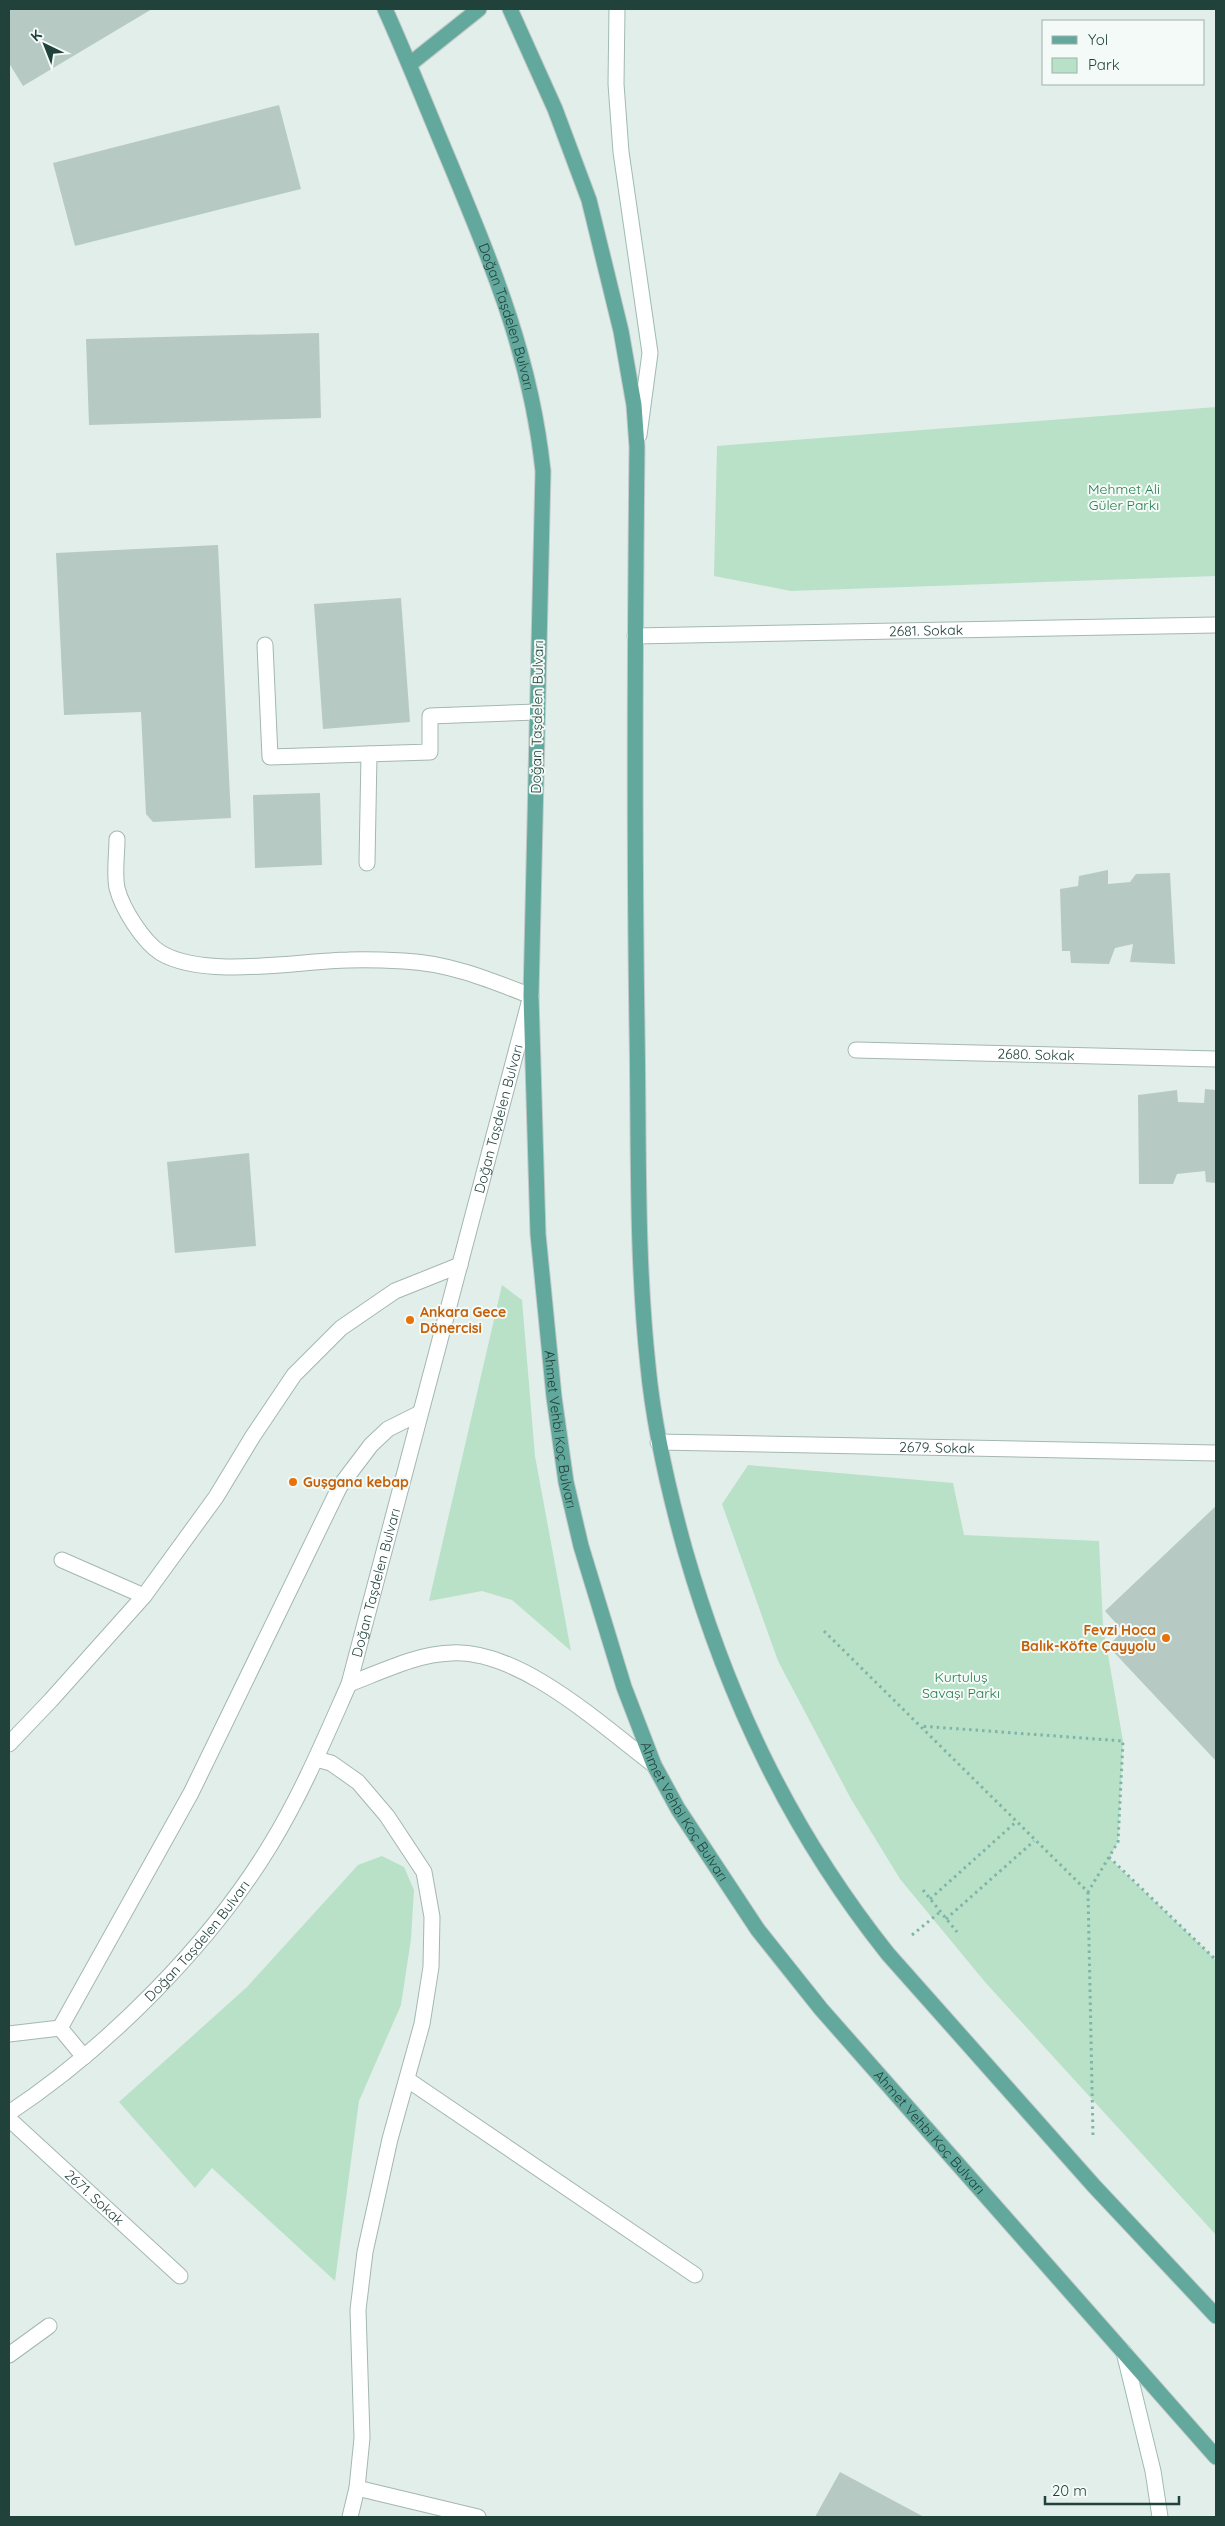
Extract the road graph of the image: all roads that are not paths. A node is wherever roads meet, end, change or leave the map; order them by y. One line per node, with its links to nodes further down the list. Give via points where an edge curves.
1 (385, 9): 5 (main road, Doğan Taşdelen Bulvarı)
2 (479, 9): 5 (main road)
3 (510, 9): 6 (main road, via 555,109 589,200 621,331 634,405)
4 (617, 9): 6 (street, via 616,84 621,152 650,353)
5 (410, 64): 10 (main road, Doğan Taşdelen Bulvarı, via 494,270 529,382 538,427 543,471)
6 (637, 447): 8 (main road)
7 (1216, 625): 8 (street, 2681. Sokak)
8 (636, 636): 19 (main road, via 636,989 642,1292)
9 (265, 645): 11 (street, via 270,757)
10 (537, 712): 11 (street, via 430,716 430,752); 14 (main road, Doğan Taşdelen Bulvarı)
11 (369, 754): 13 (street)
12 (117, 839): 14 (street, via 117,888 131,922 161,952 194,964 239,966 406,960 462,970)
13 (367, 863)
14 (531, 996): 17 (street, Doğan Taşdelen Bulvarı); 26 (main road, Ahmet Vehbi Koç Bulvarı, via 542,1291 566,1482 603,1620)
15 (856, 1050): 16 (street, 2680. Sokak)
16 (1216, 1059)
17 (460, 1266): 18 (street, Doğan Taşdelen Bulvarı); 22 (street, via 395,1291 341,1328 294,1375 216,1497)
18 (420, 1413): 23 (street, Doğan Taşdelen Bulvarı); 27 (street, via 382,1434 340,1486 191,1793)
19 (658, 1442): 20 (street, 2679. Sokak); 35 (main road, via 688,1562 724,1670 750,1732 810,1844 888,1954 1094,2186)
20 (1216, 1453)
21 (62, 1560): 22 (street)
22 (144, 1596): 24 (street)
23 (349, 1684): 25 (street, Doğan Taşdelen Bulvarı); 26 (street, via 424,1657 451,1653 480,1655 506,1664 554,1690)
24 (9, 1744)
25 (316, 1759): 29 (street, Doğan Taşdelen Bulvarı, via 270,1845 233,1899 191,1951 98,2047); 30 (street, via 331,1763 358,1782 387,1816 424,1872 432,1917 431,1967 422,2024)
26 (654, 1765): 37 (main road, Ahmet Vehbi Koç Bulvarı, via 729,1889 791,1972)
27 (60, 2028): 28 (street); 29 (street)
28 (9, 2034)
29 (84, 2057): 31 (street, Doğan Taşdelen Bulvarı)
30 (408, 2080): 33 (street); 40 (street, via 374,2201 364,2252 358,2310 362,2438)
31 (9, 2113)
32 (9, 2119): 34 (street, 2671. Sokak)
33 (695, 2275)
34 (180, 2276)
35 (1216, 2316)
36 (48, 2326): 38 (street)
37 (1124, 2352): 39 (main road, Ahmet Vehbi Koç Bulvarı); 43 (street, via 1153,2471)
38 (9, 2355)
39 (1216, 2457)
40 (357, 2488): 41 (street); 42 (street)
41 (350, 2517)
42 (478, 2517)
43 (1160, 2517)

